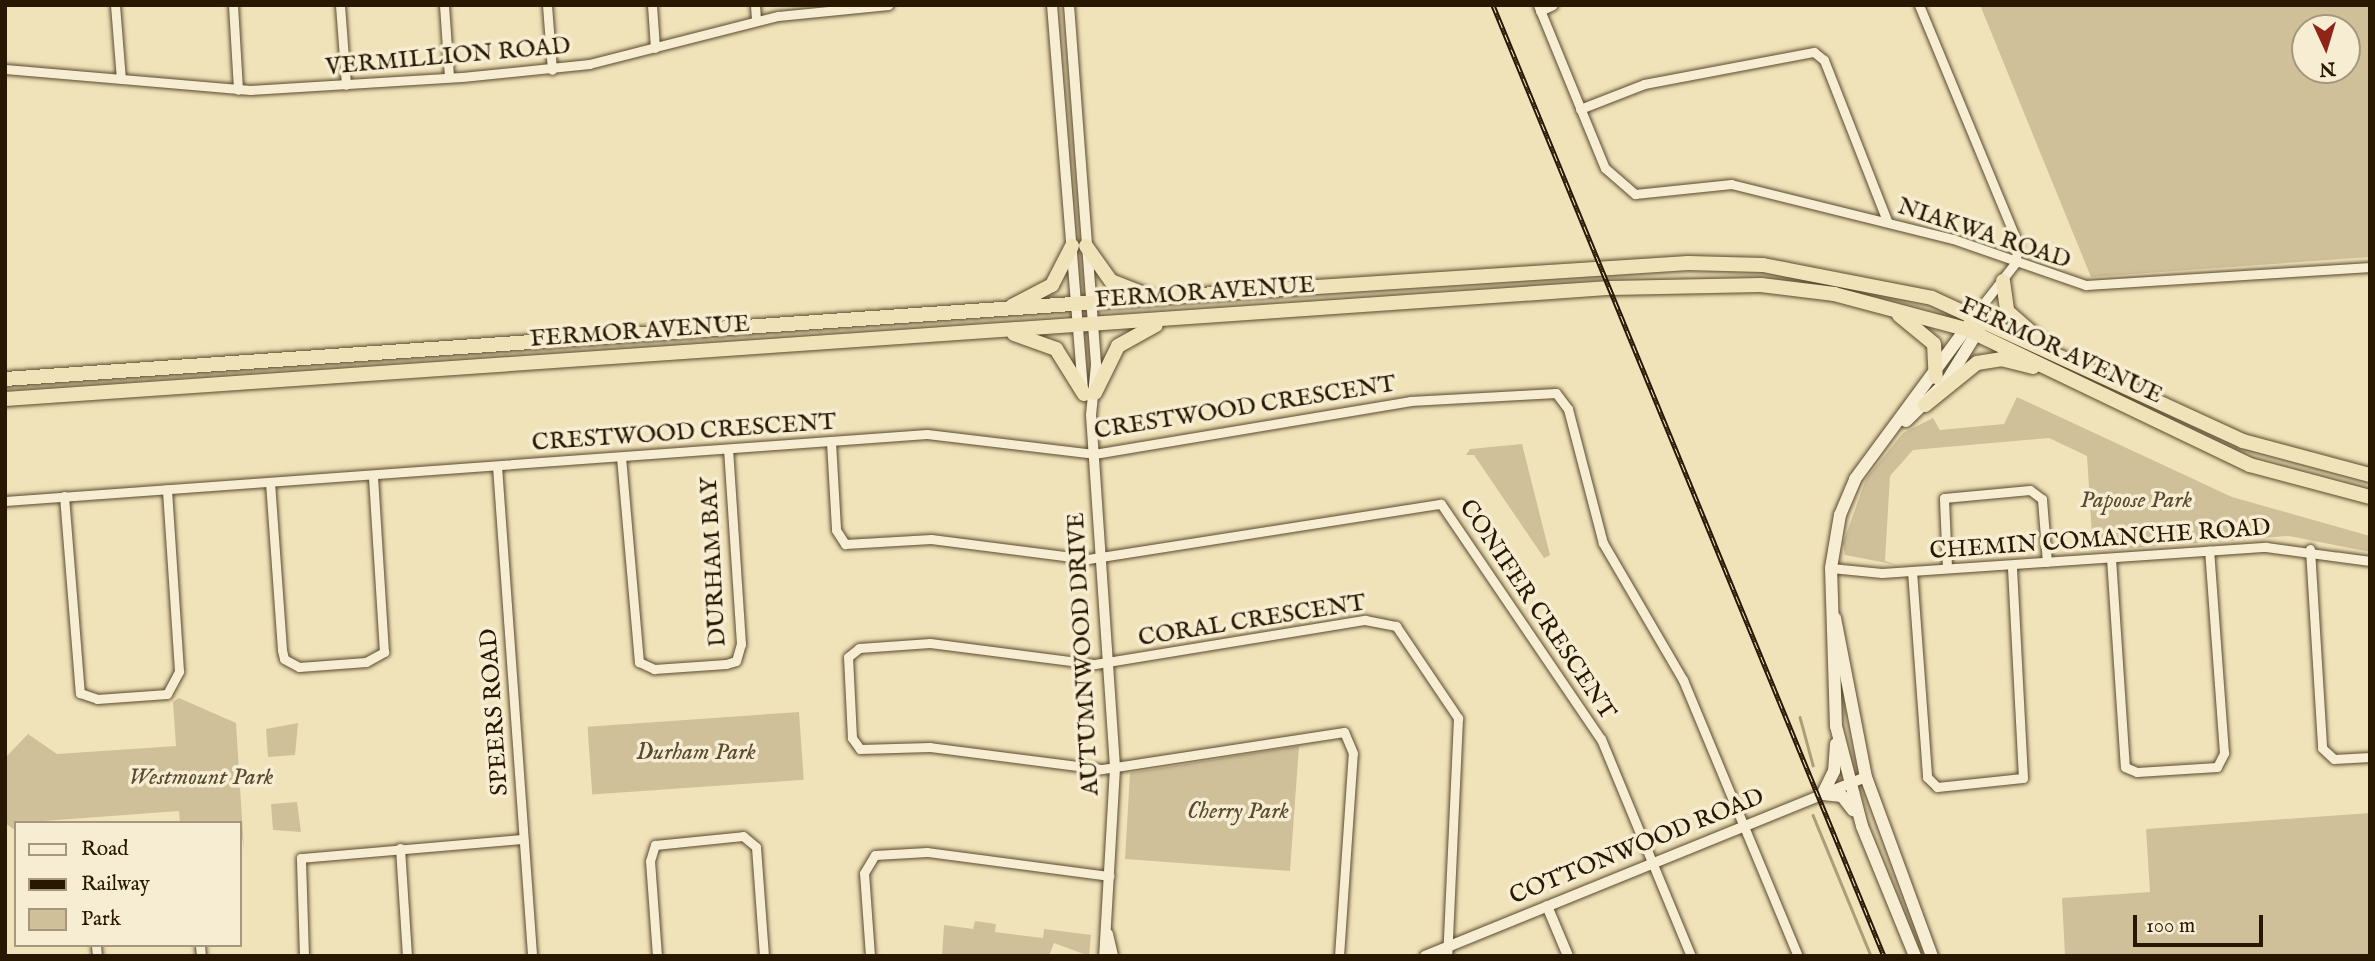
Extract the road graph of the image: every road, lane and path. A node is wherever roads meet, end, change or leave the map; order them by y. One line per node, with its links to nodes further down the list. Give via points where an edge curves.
1 (115, 5): 19 (street)
2 (233, 5): 21 (street)
3 (340, 5): 20 (street)
4 (444, 5): 18 (street)
5 (547, 5): 17 (street)
6 (652, 5): 15 (street)
7 (755, 5): 14 (street)
8 (888, 5): 14 (street, VERMILLION ROAD)
9 (1052, 5): 24 (street)
10 (1069, 5): 23 (street)
11 (1553, 5): 13 (street)
12 (1919, 5): 27 (street, via 2017,242)
13 (1539, 8): 22 (street)
14 (756, 21): 15 (street, VERMILLION ROAD)
15 (655, 47): 17 (street, VERMILLION ROAD)
16 (5, 69): 19 (street, VERMILLION ROAD)
17 (552, 70): 18 (street, VERMILLION ROAD)
18 (449, 78): 20 (street, VERMILLION ROAD)
19 (121, 79): 21 (street, VERMILLION ROAD)
20 (346, 85): 21 (street, VERMILLION ROAD)
21 (239, 90)
22 (1580, 109): 25 (street, NIAKWA ROAD, via 1610,177 1635,194 1731,184); 25 (street, via 1644,84 1814,52 1824,60)
23 (1079, 138): 24 (street); 26 (street)
24 (1062, 139): 26 (street)
25 (1887, 222): 27 (street, NIAKWA ROAD)
26 (1079, 246): 30 (highway, via 1111,281); 32 (street, AUTUMNWOOD DRIVE); 33 (street, AUTUMNWOOD DRIVE); 34 (highway, via 1052,285)
27 (2016, 262): 28 (street, NIAKWA ROAD, via 2086,285); 29 (street)
28 (2370, 268)
29 (2003, 281): 35 (street); 41 (highway, via 2007,311)
30 (1164, 299): 32 (highway, FERMOR AVENUE); 35 (highway, FERMOR AVENUE, via 1688,263 1836,275)
31 (1865, 302): 36 (highway, FERMOR AVENUE, via 1761,285 1685,284); 40 (highway, FERMOR AVENUE); 42 (highway, via 1928,335)
32 (1092, 304): 33 (highway, FERMOR AVENUE); 37 (street, AUTUMNWOOD DRIVE)
33 (1075, 306): 34 (highway, FERMOR AVENUE); 38 (street, AUTUMNWOOD DRIVE)
34 (999, 311): 43 (highway, FERMOR AVENUE)
35 (1980, 316): 40 (main road); 41 (highway, FERMOR AVENUE)
36 (1181, 317): 37 (highway, FERMOR AVENUE); 45 (highway, via 1141,330 1118,346)
37 (1093, 324): 38 (highway, FERMOR AVENUE); 45 (street, AUTUMNWOOD DRIVE)
38 (1076, 325): 39 (highway, FERMOR AVENUE); 45 (street, AUTUMNWOOD DRIVE)
39 (995, 330): 45 (highway, via 1055,348); 46 (highway, FERMOR AVENUE)
40 (1971, 331): 42 (main road); 44 (highway, FERMOR AVENUE); 47 (main road)
41 (2049, 349): 55 (highway, FERMOR AVENUE, via 2243,441)
42 (1936, 377): 49 (main road)
43 (5, 379)
44 (2084, 384): 47 (highway, via 2014,360 1986,360 1956,375); 59 (highway, FERMOR AVENUE, via 2250,465)
45 (1090, 393): 51 (street, AUTUMNWOOD DRIVE)
46 (5, 399)
47 (1925, 405): 49 (main road)
48 (831, 442): 50 (street, CRESTWOOD CRESCENT); 51 (street, CRESTWOOD CRESCENT, via 943,434); 63 (street, via 836,530 845,544 930,539)
49 (1879, 444): 68 (main road, via 1847,497)
50 (727, 450): 52 (street, CRESTWOOD CRESCENT); 52 (street, DURHAM BAY, via 741,644 736,661 654,669 639,662)
51 (1094, 454): 63 (street, AUTUMNWOOD DRIVE); 79 (street, CRESTWOOD CRESCENT, via 1410,401 1556,393 1568,409 1604,543 1684,680)
52 (621, 457): 53 (street, CRESTWOOD CRESCENT)
53 (497, 466): 54 (street, CRESTWOOD CRESCENT); 81 (street, SPEERS ROAD)
54 (373, 475): 56 (street, CRESTWOOD CRESCENT); 56 (street, via 384,652 378,659 299,667 284,659)
55 (2370, 475)
56 (270, 482): 57 (street, CRESTWOOD CRESCENT)
57 (167, 489): 58 (street, CRESTWOOD CRESCENT); 58 (street, via 180,671 167,694 97,699 80,693)
58 (64, 496): 60 (street, CRESTWOOD CRESCENT)
59 (2370, 497)
60 (5, 501)
61 (2310, 549): 62 (street, CHEMIN COMANCHE ROAD); 65 (street, CHEMIN COMANCHE ROAD); 74 (street, via 2322,748 2334,759)
62 (2209, 551): 64 (street, CHEMIN COMANCHE ROAD); 64 (street, via 2224,753 2217,767 2137,772 2125,767)
63 (1101, 557): 72 (street, AUTUMNWOOD DRIVE); 83 (street, CONIFER CRESCENT, via 1441,504 1592,723)
64 (2111, 558): 66 (street, CHEMIN COMANCHE ROAD)
65 (2370, 561)
66 (2046, 562): 67 (street, CHEMIN COMANCHE ROAD); 69 (street, via 2042,499 2030,490 1944,498)
67 (2012, 565): 69 (street, CHEMIN COMANCHE ROAD); 70 (street, via 2023,778 1937,787 1927,777)
68 (1831, 568): 70 (street, CHEMIN COMANCHE ROAD); 71 (main road)
69 (1947, 568): 70 (street, CHEMIN COMANCHE ROAD)
70 (1912, 571)
71 (1831, 590): 73 (main road); 76 (main road)
72 (1109, 663): 75 (street, AUTUMNWOOD DRIVE); 75 (street, CORAL CRESCENT, via 930,643 859,648 846,663 852,738 860,749 930,747); 87 (street, CORAL CRESCENT, via 1365,620 1396,626 1458,718)
73 (1836, 726): 77 (main road); 78 (main road, via 1834,771)
74 (2370, 757)
75 (1115, 768): 84 (street, AUTUMNWOOD DRIVE); 96 (street, via 1344,732 1353,753)
76 (1866, 777): 77 (street, COTTONWOOD ROAD); 102 (main road)
77 (1850, 782): 78 (street, COTTONWOOD ROAD); 80 (main road)
78 (1823, 794): 79 (street, COTTONWOOD ROAD); 80 (main road, via 1845,798)
79 (1745, 826): 83 (street, COTTONWOOD ROAD); 100 (street)
80 (1862, 826): 101 (main road)
81 (523, 839): 82 (street); 90 (street, SPEERS ROAD)
82 (400, 848): 88 (street, via 301,858); 89 (street)
83 (1653, 863): 85 (street, COTTONWOOD ROAD); 99 (street)
84 (1109, 876): 86 (street, AUTUMNWOOD DRIVE); 93 (street, via 927,852 875,855 864,873)
85 (1548, 906): 87 (street, COTTONWOOD ROAD); 98 (street)
86 (1108, 934): 94 (street, AUTUMNWOOD DRIVE); 95 (street, AUTUMNWOOD DRIVE)
87 (1447, 951): 97 (street, COTTONWOOD ROAD)
88 (304, 956)
89 (407, 956)
90 (532, 956)
91 (657, 956): 92 (street, via 650,861 655,845 743,836 756,847)
92 (764, 956)
93 (870, 956)
94 (1104, 956)
95 (1113, 956)
96 (1339, 956)
97 (1425, 956)
98 (1568, 956)
99 (1690, 956)
100 (1798, 956)
101 (1915, 956)
102 (1932, 956)

